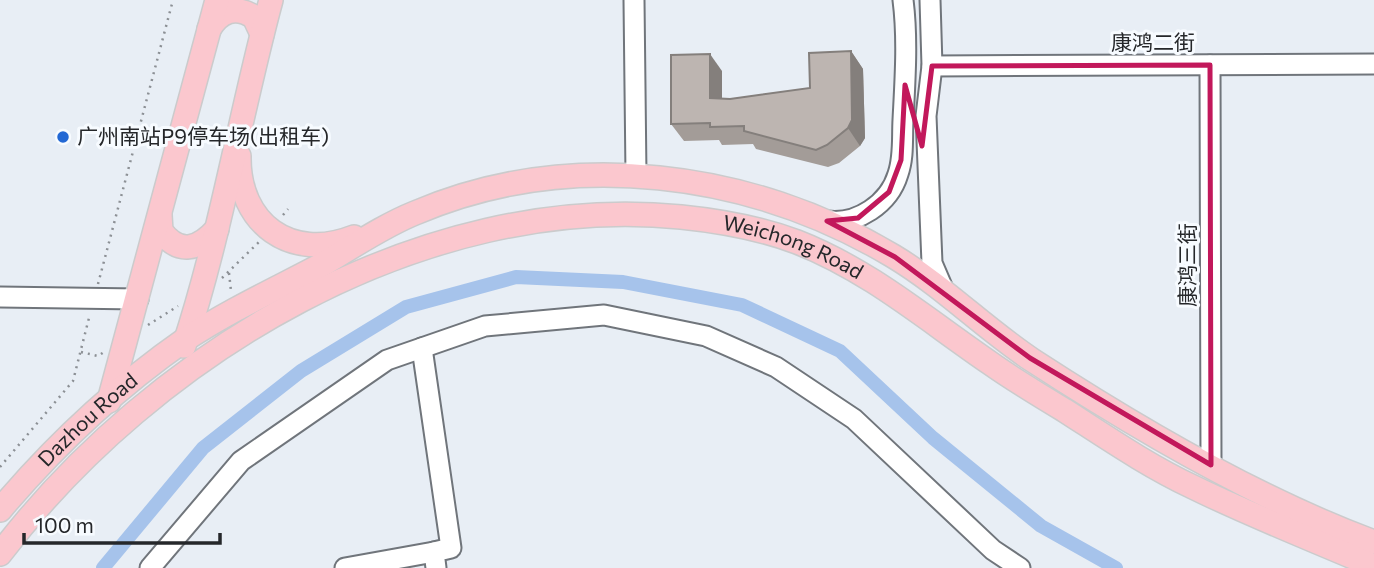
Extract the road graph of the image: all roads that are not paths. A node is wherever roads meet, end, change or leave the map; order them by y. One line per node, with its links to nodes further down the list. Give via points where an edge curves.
1 (204, 0): 11 (main road)
2 (217, 0): 9 (main road)
3 (634, 0): 18 (street)
4 (924, 0): 8 (street)
5 (930, 0): 8 (street)
6 (271, 4): 10 (main road)
7 (904, 4): 16 (street)
8 (929, 29): 14 (street)
9 (208, 30): 10 (main road, via 218,15 233,10 254,17); 11 (main road)
10 (262, 34): 15 (main road)
11 (203, 53): 20 (main road)
12 (1374, 64): 13 (street, 康鸿二街)
13 (1210, 65): 14 (street, 康鸿二街); 33 (street, 康鸿三街)
14 (932, 66): 17 (street)
15 (251, 75): 19 (main road, via 239,174 258,220 306,246 337,244); 22 (main road)
16 (905, 85): 17 (street, via 914,123 920,125); 21 (street, via 901,160 889,192 858,218 843,223)
17 (926, 116): 25 (street, via 933,263)
18 (636, 175): 19 (main road, Weichong Road, via 502,187); 21 (main road, Weichong Road, via 719,186 781,202)
19 (412, 214): 23 (main road, Weichong Road)
20 (160, 215): 22 (main road, via 161,231 183,248 200,244); 27 (main road)
21 (827, 221): 25 (main road, Weichong Road, via 895,257)
22 (216, 229): 28 (main road)
23 (325, 262): 24 (main road, via 315,277 324,285); 28 (main road, Weichong Road)
24 (334, 284): 30 (main road, Weichong Road, via 239,336); 35 (main road, Weichong Road, via 420,248 546,219 648,214 753,228 835,259 901,298 989,363 1190,486)
25 (944, 291): 33 (main road, Weichong Road, via 1030,358)
26 (0, 297): 27 (street)
27 (138, 299): 31 (main road)
28 (186, 340): 30 (main road); 31 (main road, Dazhou Road)
29 (422, 348): 37 (street, via 450,548); 38 (street, via 387,360 242,461); 40 (street, via 485,326 604,315 706,336 776,367 854,419 993,550)
30 (172, 382): 32 (main road, Dazhou Road)
31 (111, 397): 32 (main road); 34 (main road, Dazhou Road, via 33,471)
32 (95, 447): 36 (main road, Dazhou Road)
33 (1211, 465): 35 (main road, Weichong Road)
34 (0, 510)
35 (1371, 550)
36 (0, 554)
37 (435, 560): 39 (street)
38 (150, 568)
39 (345, 568)
40 (1020, 568)

